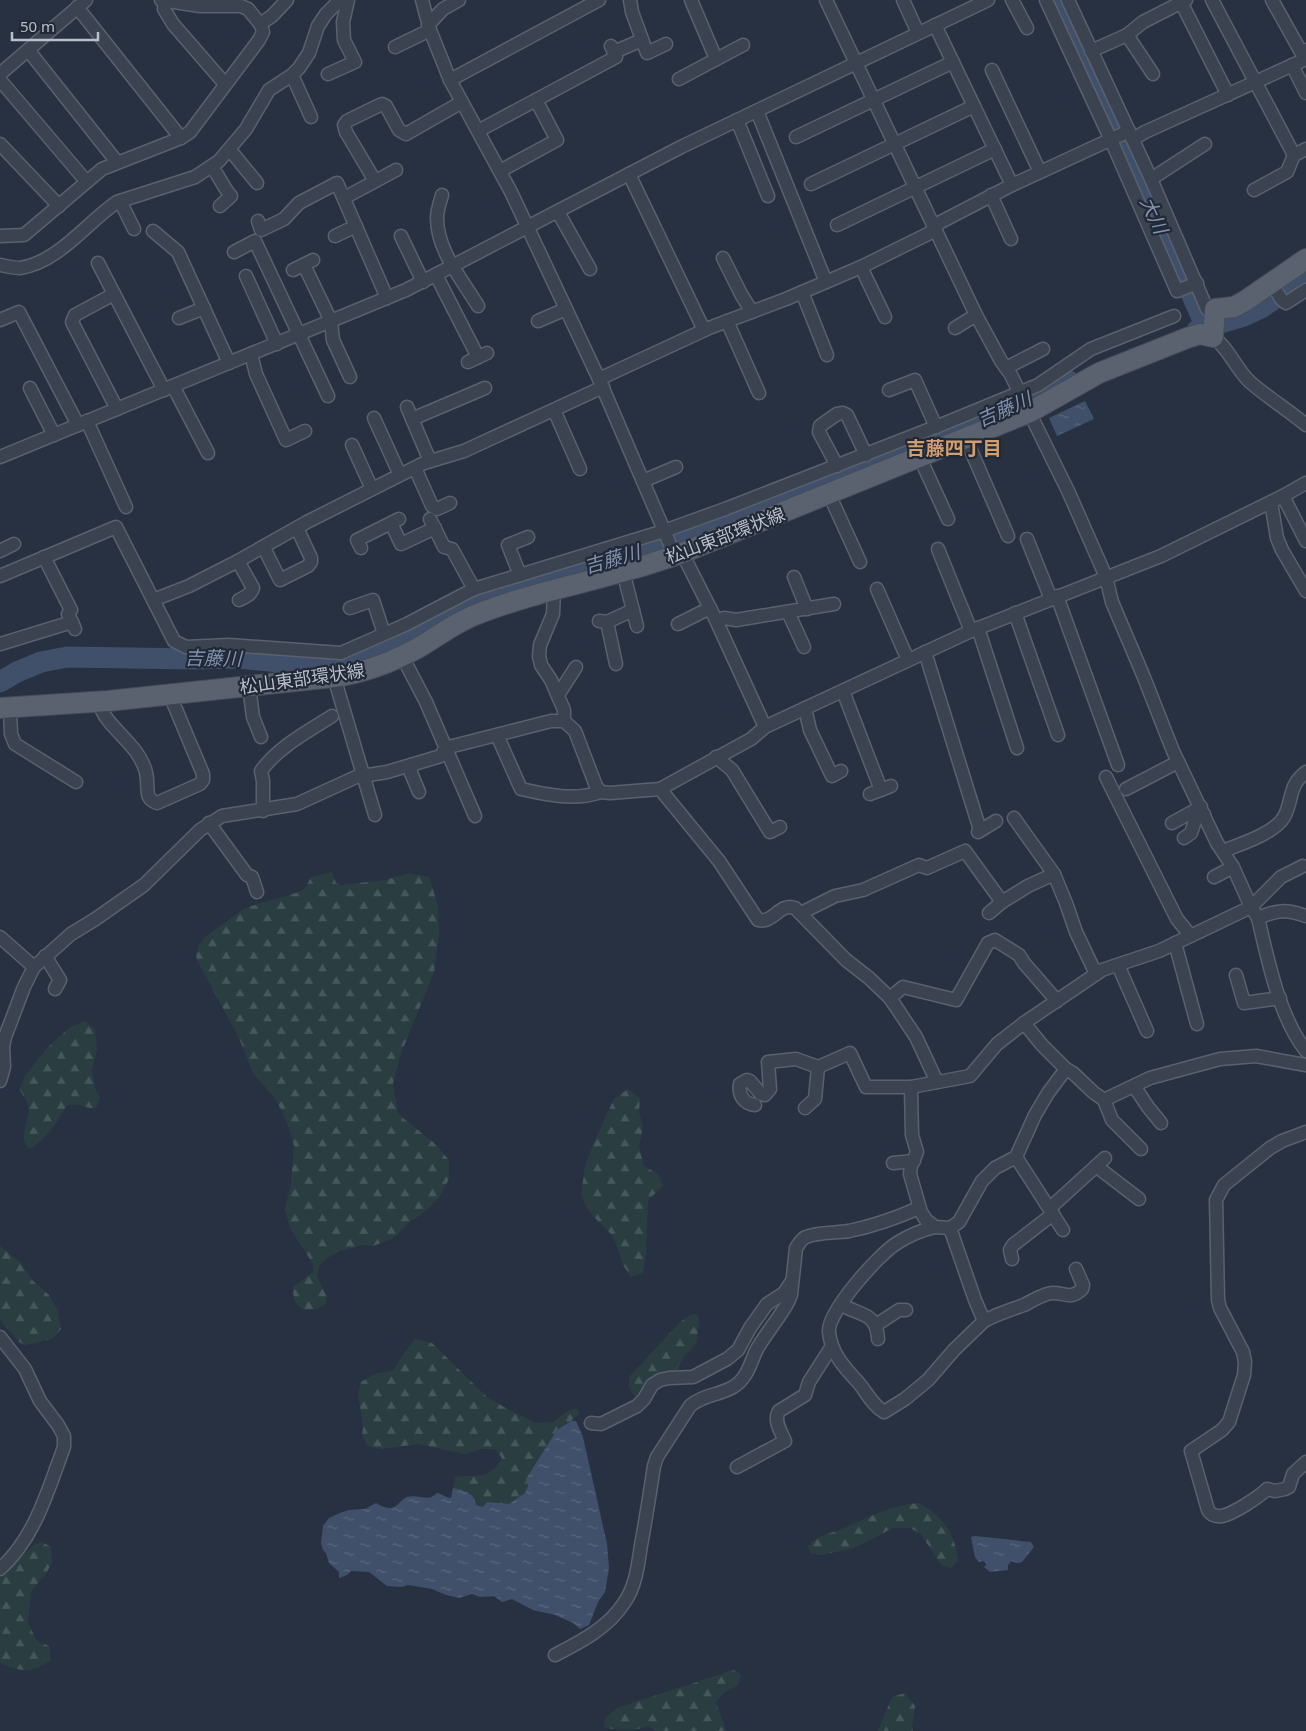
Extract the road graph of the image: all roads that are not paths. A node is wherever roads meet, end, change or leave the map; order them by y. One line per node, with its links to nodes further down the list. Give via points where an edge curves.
1 (163, 0): 20 (street, via 200,6 241,6 248,9); 46 (street, via 164,9 173,24)
2 (287, 0): 20 (street)
3 (340, 0): 42 (street, via 318,26 305,61)
4 (348, 0): 39 (street, via 344,40 355,62)
5 (422, 0): 22 (street)
6 (460, 0): 22 (street, via 443,9)
7 (599, 0): 44 (street)
8 (630, 0): 26 (street)
9 (691, 0): 33 (street)
10 (826, 0): 36 (street)
11 (904, 0): 24 (street)
12 (985, 0): 21 (street)
13 (1012, 0): 23 (street)
14 (1046, 0): 57 (street)
15 (1068, 0): 32 (street)
16 (1212, 0): 45 (street)
17 (1272, 0): 31 (street, via 1301,52)
18 (1184, 1): 25 (street, via 1143,22); 48 (street)
19 (81, 4): 30 (street); 59 (street)
20 (260, 24): 46 (street, via 259,40)
21 (935, 25): 24 (street); 35 (street)
22 (429, 28): 29 (street); 44 (street)
23 (1027, 28)
24 (918, 32): 36 (street)
25 (1128, 35): 32 (street); 40 (street)
26 (642, 40): 27 (street, via 647,53); 50 (street, via 613,49 616,57)
27 (666, 44)
28 (742, 44): 33 (street)
29 (395, 47)
30 (28, 50): 41 (street); 67 (street)
31 (1306, 50)
32 (1092, 51): 57 (street)
33 (716, 59): 43 (street)
34 (1306, 59): 37 (street)
35 (953, 62): 49 (street); 52 (street)
36 (855, 63): 49 (street); 53 (street)
37 (1292, 66): 45 (street); 47 (street)
38 (992, 70): 71 (street, via 1024,125)
39 (328, 74)
40 (1153, 74)
41 (1, 75): 74 (street)
42 (292, 75): 54 (street); 65 (street, via 269,90 246,130)
43 (679, 79)
44 (450, 80): 51 (street)
45 (1255, 82): 48 (street); 66 (street)
46 (225, 84): 59 (street, via 190,132)
47 (1306, 93)
48 (1228, 95): 57 (street, via 1145,132)
49 (872, 99): 58 (street); 61 (street)
50 (536, 100): 56 (street); 70 (street, via 557,140)
51 (462, 102): 56 (street); 75 (street, via 406,134 399,130 382,104 347,121 344,125 346,132)
52 (974, 106): 61 (street); 63 (street)
53 (756, 111): 55 (street); 112 (street)
54 (311, 117)
55 (737, 120): 72 (street); 83 (street)
56 (478, 131): 70 (street)
57 (1123, 136): 71 (street); 73 (street); 113 (street, via 1177,291)
58 (796, 137)
59 (181, 138): 67 (street)
60 (0, 144): 86 (street)
61 (894, 144): 77 (street); 79 (street)
62 (1205, 144): 73 (street)
63 (995, 149): 78 (street); 79 (street)
64 (1306, 149): 66 (street)
65 (230, 150): 68 (street); 76 (street)
66 (1294, 154): 80 (street, via 1287,172)
67 (117, 162): 74 (street)
68 (212, 167): 85 (street, via 195,177); 87 (street, via 231,196)
69 (396, 170): 75 (street)
70 (500, 171): 92 (street)
71 (1040, 172): 78 (street)
72 (629, 174): 88 (street); 133 (street)
73 (1151, 179): 113 (street)
74 (86, 181): 86 (street)
75 (375, 182): 84 (street)
76 (257, 183)
77 (811, 184)
78 (1012, 184): 82 (street)
79 (915, 188): 90 (street); 93 (street)
80 (1254, 190)
81 (442, 195): 106 (street, via 436,217 440,240)
82 (991, 195): 93 (street); 99 (street)
83 (768, 196)
84 (344, 198): 89 (street, via 337,183 299,203 276,223 261,230); 91 (street)
85 (120, 201): 94 (street); 104 (street, via 39,262 18,268)
86 (59, 206): 96 (street, via 24,235)
87 (220, 206)
88 (558, 212): 92 (street); 108 (street)
89 (258, 221)
90 (837, 225)
91 (356, 226): 97 (street); 118 (street)
92 (528, 228): 106 (street); 121 (street)
93 (934, 228): 107 (street); 123 (street)
94 (134, 229)
95 (153, 232): 120 (street, via 178,252)
96 (0, 236)
97 (335, 236)
98 (402, 236): 111 (street)
99 (1012, 239)
100 (239, 245): 134 (street, via 255,241)
101 (723, 258): 122 (street)
102 (1306, 259): 114 (main road, 松山東部環状線)
103 (98, 263): 117 (street)
104 (0, 265)
105 (303, 265): 128 (street)
106 (453, 266): 109 (street); 119 (street)
107 (861, 267): 112 (street); 125 (street)
108 (590, 270)
109 (436, 275): 111 (street); 139 (street)
110 (246, 276): 135 (street)
111 (423, 282): 118 (street)
112 (826, 282): 115 (street)
113 (1197, 283): 131 (street)
114 (1272, 286): 116 (street, via 1286,303); 131 (main road, 松山東部環状線)
115 (806, 290): 122 (street); 137 (street)
116 (1306, 290)
117 (114, 294): 145 (street); 151 (street, via 75,315 72,322)
118 (387, 298): 128 (street)
119 (478, 306)
120 (204, 308): 126 (street); 140 (street)
121 (566, 308): 129 (street); 143 (street)
122 (752, 312): 130 (street)
123 (976, 315): 132 (street); 141 (street)
124 (1174, 316): 150 (street, via 1091,349 1038,385)
125 (885, 317)
126 (179, 318)
127 (0, 320): 154 (street, via 19,312 33,327)
128 (331, 321): 134 (street); 142 (street, via 333,340)
129 (538, 321)
130 (727, 321): 133 (street); 148 (street)
131 (1214, 322): 150 (main road, 松山東部環状線, via 1200,334); 155 (street, via 1221,342 1239,370)
132 (955, 328)
133 (704, 330): 143 (street)
134 (299, 335): 135 (street); 149 (street)
135 (277, 344): 138 (street)
136 (1043, 349): 141 (street)
137 (830, 352)
138 (251, 354): 140 (street); 157 (street, via 256,374 286,440)
139 (478, 357)
140 (229, 363): 145 (street)
141 (1006, 368): 150 (street)
142 (350, 377)
143 (601, 383): 152 (street); 171 (street)
144 (30, 388): 158 (street)
145 (168, 388): 151 (street); 161 (street, via 193,436)
146 (485, 388): 165 (street, via 410,413)
147 (889, 390): 156 (street, via 915,380)
148 (759, 392)
149 (328, 396)
150 (1025, 402): 156 (street); 159 (main road, 松山東部環状線); 198 (street)
151 (117, 409): 154 (street)
152 (554, 410): 165 (street, via 464,451); 169 (street)
153 (374, 418): 170 (street)
154 (83, 423): 158 (street); 179 (street)
155 (1306, 425)
156 (936, 427): 162 (street)
157 (305, 431)
158 (54, 435): 163 (street)
159 (966, 439): 164 (main road, 松山東部環状線); 184 (street)
160 (352, 445): 174 (street)
161 (208, 453)
162 (866, 455): 166 (street); 166 (street, via 848,415 838,414 820,426 819,432)
163 (0, 457)
164 (920, 458): 173 (main road, 松山東部環状線); 180 (street)
165 (430, 461): 168 (street)
166 (840, 466): 173 (street); 182 (street)
167 (676, 467): 171 (street)
168 (415, 468): 170 (street); 178 (street, via 432,506 437,509)
169 (580, 469)
170 (400, 475): 174 (street)
171 (642, 481): 182 (street)
172 (1306, 483): 176 (street)
173 (850, 484): 175 (main road, 松山東部環状線)
174 (372, 489): 181 (street)
175 (830, 494): 190 (main road, 松山東部環状線); 193 (street)
176 (1283, 496): 177 (street); 186 (street)
177 (1271, 502): 198 (street, via 1161,556); 202 (street, via 1277,538)
178 (450, 503)
179 (126, 507)
180 (948, 519)
181 (297, 528): 187 (street); 187 (street, via 311,558 308,566 280,580)
182 (665, 533): 190 (street); 195 (street)
183 (528, 536): 195 (street, via 508,545)
184 (1008, 536)
185 (1027, 538): 203 (street)
186 (1306, 542)
187 (264, 548): 192 (street)
188 (361, 548): 199 (street, via 357,540 395,521 401,544 432,524 444,547 452,549)
189 (938, 549): 216 (street)
190 (677, 553): 194 (main road, 松山東部環状線); 208 (street)
191 (44, 557): 196 (street); 204 (street, via 116,527); 218 (street, via 71,610 68,614 74,625)
192 (238, 561): 204 (street); 205 (street, via 253,588)
193 (860, 562)
194 (623, 572): 200 (main road, 松山東部環状線); 210 (street)
195 (520, 575): 199 (street)
196 (0, 576)
197 (794, 576): 209 (street)
198 (1106, 576): 203 (street); 242 (street, via 1112,602)
199 (474, 589): 217 (street)
200 (554, 589): 221 (main road, 松山東部環状線, via 473,616); 229 (street, via 554,614 540,645 539,656)
201 (877, 590): 222 (street)
202 (1306, 590)
203 (1054, 598): 212 (street); 244 (street)
204 (153, 600): 217 (street, via 174,640 186,647 229,645 341,653)
205 (239, 600)
206 (834, 604): 209 (street)
207 (350, 608): 217 (street, via 373,600)
208 (710, 608): 213 (street); 214 (street)
209 (807, 609): 211 (street)
210 (633, 610): 215 (street); 223 (street, via 603,621)
211 (788, 612): 213 (street); 219 (street)
212 (1015, 614): 216 (street); 237 (street)
213 (717, 621): 235 (street)
214 (678, 624)
215 (637, 626)
216 (974, 630): 220 (street); 240 (street)
217 (384, 634)
218 (0, 644)
219 (804, 647)
220 (925, 652): 222 (street); 260 (street, via 979,831)
221 (402, 656): 225 (main road, 松山東部環状線, via 368,670); 239 (street)
222 (908, 660): 227 (street)
223 (616, 664)
224 (576, 667): 229 (street)
225 (334, 677): 226 (main road, 松山東部環状線); 247 (street)
226 (249, 686): 228 (main road, 松山東部環状線); 238 (street, via 252,717)
227 (843, 691): 232 (street); 252 (street)
228 (170, 695): 230 (main road, 松山東部環状線); 230 (street, via 203,780 157,803 148,796 141,759 101,712)
229 (558, 695): 234 (street)
230 (99, 702): 231 (main road, 松山東部環状線)
231 (5, 708): 248 (street, via 15,744)
232 (805, 708): 235 (street); 245 (street, via 810,730 832,776)
233 (332, 716): 255 (street, via 286,746 261,771)
234 (564, 721): 236 (street); 254 (street, via 575,731 596,786)
235 (765, 727): 241 (street, via 751,739)
236 (497, 735): 239 (street); 254 (street, via 521,789 574,797)
237 (1058, 735)
238 (261, 737)
239 (445, 748): 243 (street, via 441,756); 258 (street)
240 (1017, 748)
241 (716, 757): 250 (street); 263 (street, via 732,770 770,832)
242 (1178, 762): 251 (street); 256 (street)
243 (411, 765): 247 (street); 253 (street)
244 (1118, 765)
245 (841, 771)
246 (1306, 772): 265 (street, via 1292,790 1284,817 1276,826)
247 (363, 776): 255 (street, via 297,804); 257 (street)
248 (74, 777)
249 (1106, 777): 277 (street, via 1177,920)
250 (660, 789): 254 (street); 273 (street, via 719,861 758,920 768,920 790,906)
251 (1126, 789)
252 (881, 790)
253 (419, 792)
254 (602, 792)
255 (262, 811): 261 (street, via 222,816)
256 (1202, 811): 262 (street); 264 (street, via 1191,833); 265 (street)
257 (375, 815)
258 (475, 816)
259 (1014, 818): 268 (street)
260 (996, 821)
261 (208, 823): 270 (street, via 247,875 252,877); 279 (street, via 144,885 71,934)
262 (1172, 823)
263 (780, 827)
264 (1184, 838)
265 (1223, 851): 267 (street)
266 (1303, 866): 272 (street, via 1281,877)
267 (1233, 867): 269 (street); 272 (street)
268 (1054, 874): 271 (street); 282 (street)
269 (1214, 877)
270 (257, 892)
271 (1002, 902): 273 (street, via 965,851 927,868 919,865 863,890 835,896); 274 (street)
272 (1254, 912): 275 (street, via 1290,910); 277 (street); 286 (street)
273 (801, 913): 285 (street, via 846,960)
274 (989, 913)
275 (1306, 916)
276 (0, 936): 281 (street)
277 (1190, 936): 278 (street)
278 (1175, 943): 280 (street); 289 (street)
279 (45, 956): 281 (street); 284 (street, via 60,980)
280 (1118, 965): 282 (street); 290 (street)
281 (34, 967): 295 (street, via 5,1037 4,1067)
282 (1096, 974): 287 (street)
283 (1236, 975): 286 (street, via 1244,1003)
284 (54, 989)
285 (890, 998): 287 (street, via 904,987 956,1000 988,942 994,940 1019,954); 296 (street, via 916,1037)
286 (1280, 998): 291 (street, via 1296,1038)
287 (1057, 1001): 288 (street)
288 (1024, 1023): 294 (street); 296 (street, via 997,1044 970,1076)
289 (1197, 1024)
290 (1147, 1030)
291 (1306, 1051)
292 (1306, 1065): 297 (street, via 1256,1056 1220,1059 1165,1073)
293 (818, 1067): 298 (street, via 850,1054 866,1086); 300 (street, via 796,1059 768,1062 768,1092 762,1094 750,1081 740,1084 742,1098); 301 (street, via 815,1099)
294 (1066, 1069): 299 (street); 305 (street, via 1035,1115)
295 (0, 1079)
296 (937, 1082): 298 (street)
297 (1134, 1086): 299 (street); 302 (street)
298 (911, 1087): 306 (street, via 912,1135 917,1152)
299 (1104, 1100): 304 (street, via 1112,1120)
300 (755, 1105)
301 (805, 1108)
302 (1161, 1123)
303 (1306, 1132): 325 (street, via 1270,1148 1224,1185 1216,1200 1218,1300 1243,1352 1244,1375 1229,1422 1191,1451 1208,1510 1214,1516 1229,1514 1267,1489 1285,1490 1293,1474)
304 (1141, 1149)
305 (1016, 1157): 310 (street); 312 (street, via 995,1168 982,1181 959,1222)
306 (914, 1161): 307 (street); 309 (street, via 910,1174)
307 (892, 1163)
308 (1139, 1199): 310 (street, via 1100,1162)
309 (919, 1208): 311 (street); 316 (street, via 898,1218 856,1230 805,1237 796,1248)
310 (1052, 1211): 313 (street); 314 (street, via 1013,1245 1010,1250)
311 (935, 1227): 312 (street); 317 (street, via 895,1244 873,1263)
312 (950, 1228): 319 (street)
313 (1063, 1230)
314 (1012, 1259)
315 (1076, 1269): 319 (street, via 1083,1285 1078,1293 1070,1296 1052,1293)
316 (792, 1281): 324 (street, via 784,1293 767,1304 738,1350 727,1359 693,1377 660,1380 636,1406 601,1424); 328 (street, via 788,1302 740,1382 696,1402 686,1411 660,1451 654,1466 636,1574 624,1604 599,1629)
317 (841, 1304): 320 (street, via 859,1311); 323 (street, via 829,1323)
318 (906, 1310): 320 (street, via 899,1310)
319 (984, 1321): 323 (street, via 928,1380 884,1412 845,1369)
320 (876, 1325): 322 (street)
321 (0, 1337): 327 (street, via 25,1369 40,1401 58,1425 64,1436 64,1447 33,1527 19,1550)
322 (878, 1339)
323 (832, 1346): 326 (street, via 805,1394 777,1414 785,1441)
324 (590, 1422)
325 (1306, 1462)
326 (736, 1467)
327 (0, 1570)
328 (555, 1655)

